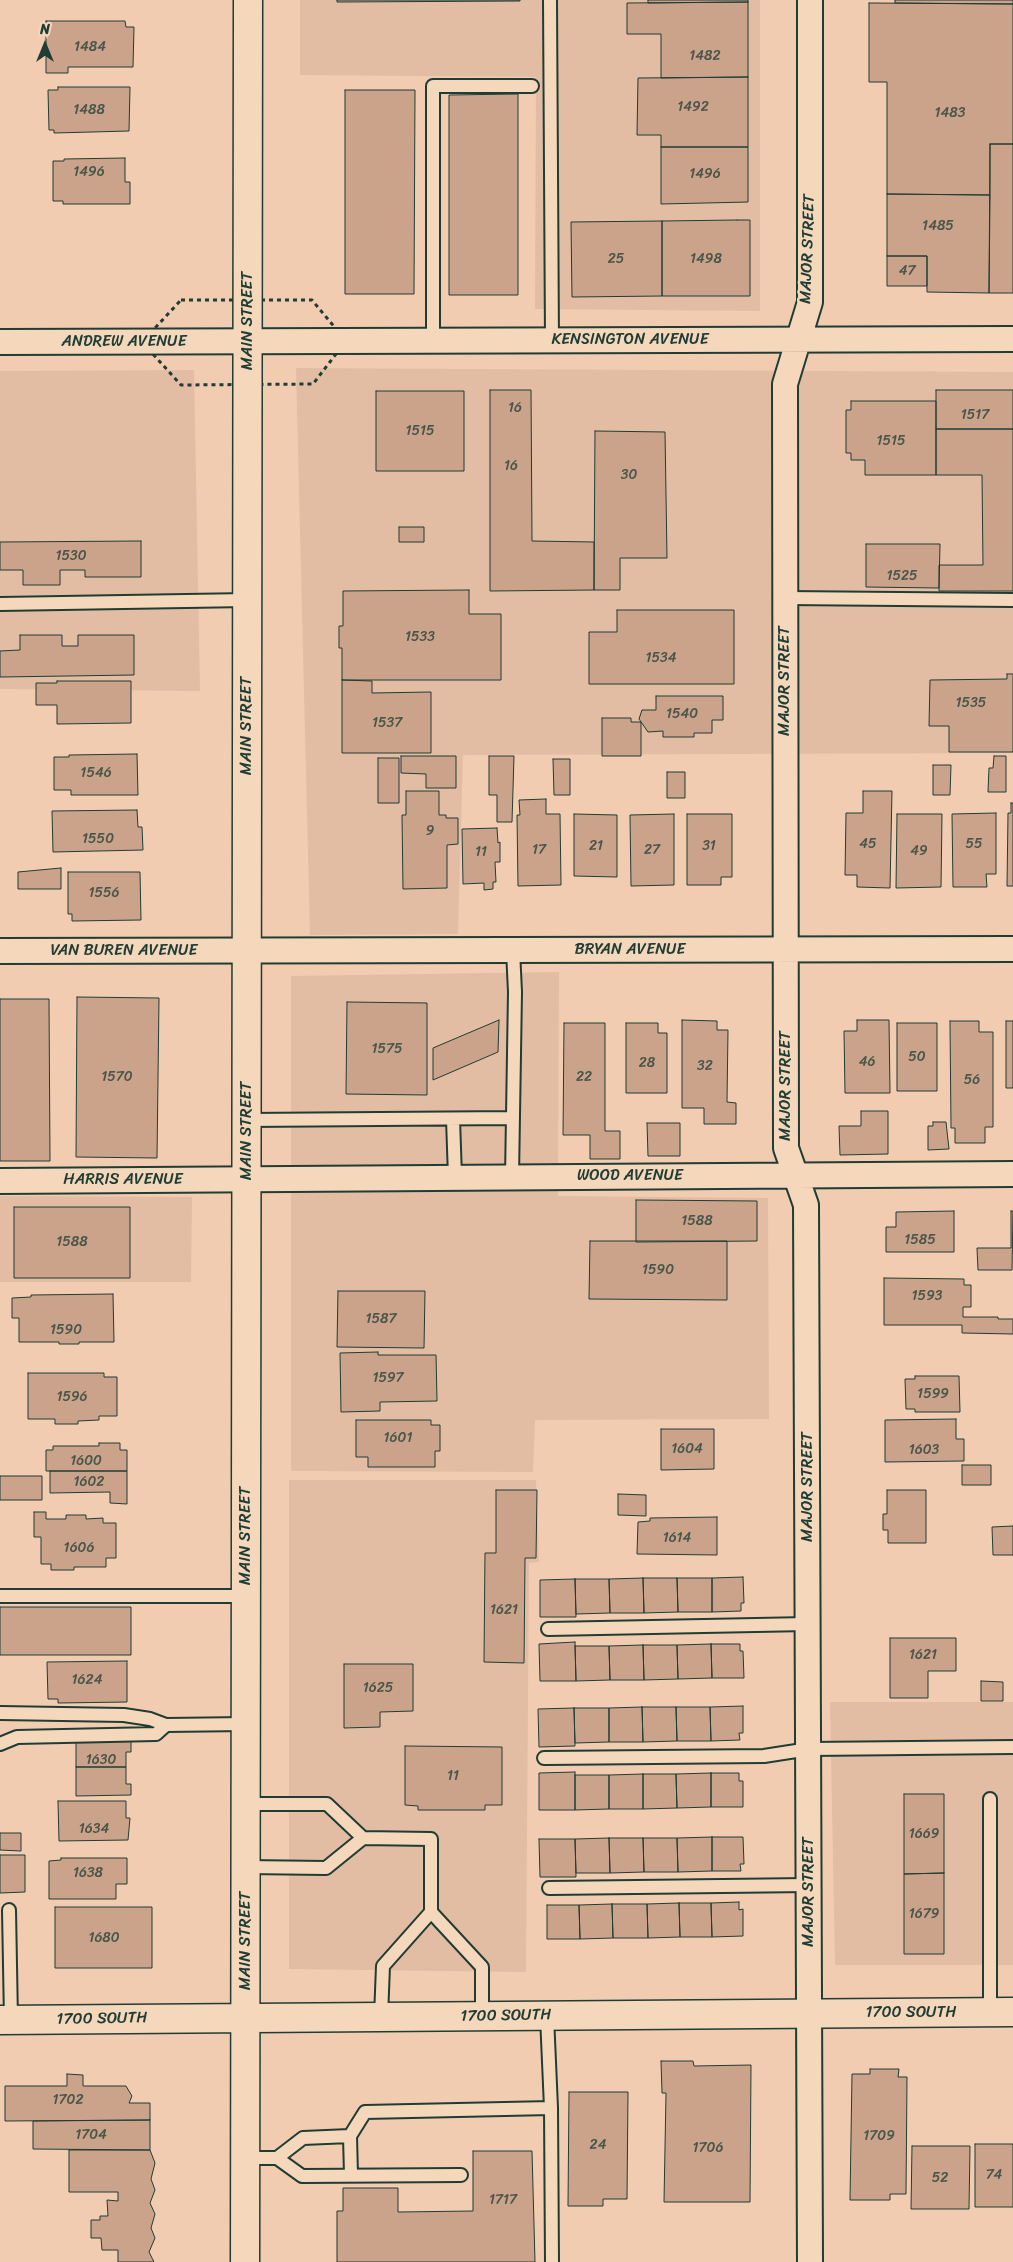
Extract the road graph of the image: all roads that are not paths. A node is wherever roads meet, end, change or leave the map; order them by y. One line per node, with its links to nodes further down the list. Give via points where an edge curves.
1 (248, 0): 10 (street, MAIN STREET)
2 (550, 0): 8 (lane)
3 (810, 0): 6 (street, MAJOR STREET, via 810,302)
4 (532, 86): 7 (lane, via 433,86)
5 (1013, 339): 6 (street, KENSINGTON AVENUE)
6 (798, 340): 8 (street, KENSINGTON AVENUE); 11 (street, MAJOR STREET, via 785,384)
7 (433, 341): 8 (street, KENSINGTON AVENUE); 10 (street, KENSINGTON AVENUE)
8 (552, 341)
9 (0, 342): 10 (street, ANDREW AVENUE)
10 (248, 342): 12 (street, MAIN STREET)
11 (785, 598): 13 (lane); 17 (street, MAJOR STREET)
12 (248, 600): 14 (lane); 19 (street, MAIN STREET)
13 (1013, 600)
14 (0, 604)
15 (1013, 949): 17 (street, BRYAN AVENUE)
16 (513, 950): 17 (street, BRYAN AVENUE); 19 (street, BRYAN AVENUE); 20 (lane)
17 (786, 950): 24 (street, MAJOR STREET, via 786,1148)
18 (0, 951): 19 (street, VAN BUREN AVENUE)
19 (247, 951): 22 (street, MAIN STREET)
20 (513, 1118): 21 (lane); 26 (lane)
21 (453, 1119): 22 (lane); 25 (lane)
22 (247, 1120): 27 (street, MAIN STREET)
23 (1013, 1174): 24 (street, WOOD AVENUE)
24 (796, 1175): 26 (street, WOOD AVENUE); 31 (street, MAJOR STREET, via 806,1205)
25 (455, 1177): 26 (street, WOOD AVENUE); 27 (street, WOOD AVENUE)
26 (512, 1177)
27 (247, 1178): 28 (street, HARRIS AVENUE); 30 (street, MAIN STREET)
28 (0, 1181)
29 (0, 1596): 30 (lane)
30 (246, 1596): 34 (street, MAIN STREET)
31 (808, 1624): 32 (lane); 38 (street, MAJOR STREET)
32 (548, 1629)
33 (0, 1713): 35 (lane, via 124,1715 150,1719)
34 (246, 1724): 35 (lane); 41 (street, MAIN STREET)
35 (166, 1726): 36 (lane, via 156,1734 17,1737)
36 (0, 1744)
37 (1013, 1747): 38 (lane)
38 (809, 1749): 39 (lane, via 764,1756); 44 (street, MAJOR STREET)
39 (544, 1758)
40 (990, 1799): 48 (lane)
41 (246, 1804): 42 (lane, via 327,1804); 43 (street, MAIN STREET)
42 (363, 1838): 43 (lane, via 326,1868); 47 (lane, via 431,1839)
43 (246, 1867): 53 (street, MAIN STREET)
44 (809, 1885): 45 (lane); 49 (street, MAJOR STREET)
45 (549, 1888)
46 (9, 1910): 54 (lane)
47 (431, 1912): 51 (lane, via 383,1966); 52 (lane, via 482,1967)
48 (1001, 2012): 49 (street, 1700 SOUTH)
49 (809, 2014): 50 (street, 1700 SOUTH); 63 (street, MAJOR STREET)
50 (547, 2016): 52 (street, 1700 SOUTH); 55 (lane)
51 (381, 2017): 52 (street, 1700 SOUTH); 53 (street, 1700 SOUTH)
52 (482, 2017)
53 (245, 2018): 54 (street, 1700 SOUTH); 57 (street, MAIN STREET)
54 (6, 2020)
55 (551, 2108): 56 (lane, via 365,2112); 62 (lane)
56 (350, 2136): 58 (lane, via 303,2138); 59 (lane)
57 (245, 2158): 58 (lane); 61 (street, MAIN STREET)
58 (277, 2158): 59 (lane, via 302,2176)
59 (351, 2175): 60 (lane)
60 (461, 2175)
61 (245, 2262)
62 (552, 2262)
63 (810, 2262)

